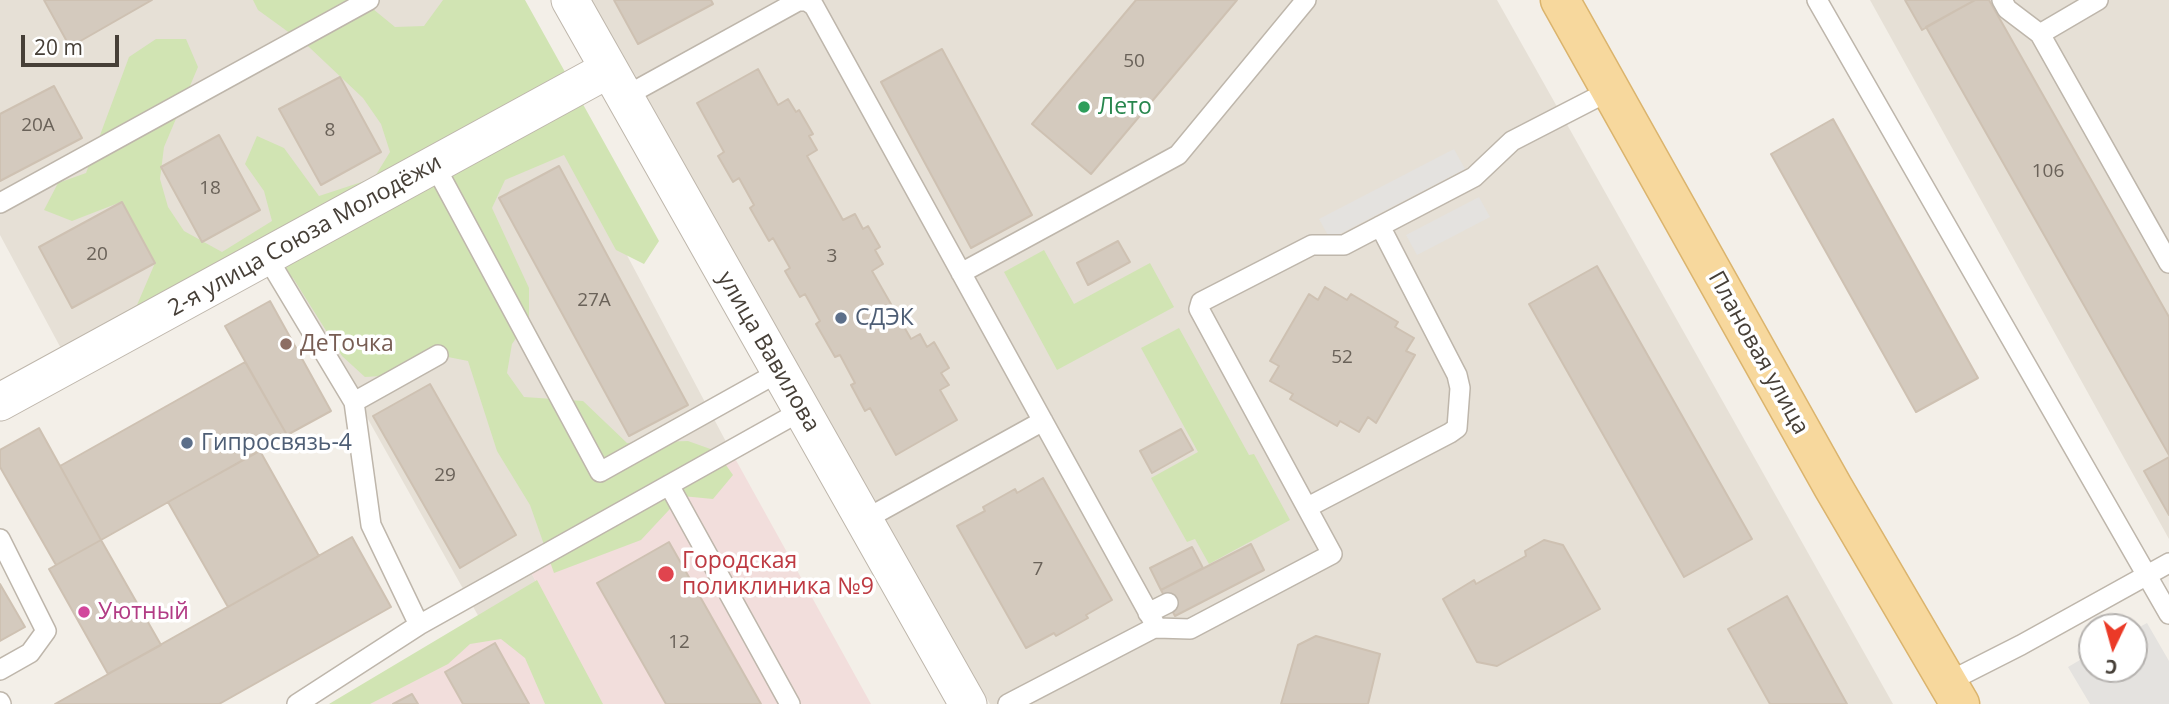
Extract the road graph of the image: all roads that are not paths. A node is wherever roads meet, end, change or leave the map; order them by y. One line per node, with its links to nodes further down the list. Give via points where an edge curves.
1 (369, 0): 12 (lane)
2 (570, 0): 9 (street, улица Вавилова)
3 (1306, 0): 16 (lane, via 1178,155)
4 (1560, 0): 10 (main road, Плановая улица)
5 (1817, 0): 28 (lane)
6 (2002, 0): 8 (lane)
7 (2098, 0): 8 (lane)
8 (2040, 34): 15 (lane)
9 (616, 83): 11 (street, 2-я улица Союза Молодёжи); 16 (lane, via 798,1 807,1 814,6); 18 (street, улица Вавилова)
10 (1611, 90): 13 (lane, via 1512,141 1474,177); 34 (main road, Плановая улица)
11 (435, 166): 14 (street, 2-я улица Союза Молодёжи); 18 (lane, via 600,472)
12 (0, 202)
13 (1380, 226): 24 (lane, via 1457,376 1457,428); 24 (lane, via 1342,246 1312,245 1199,305)
14 (267, 257): 19 (street, 2-я улица Союза Молодёжи); 20 (lane)
15 (2169, 263)
16 (961, 273): 22 (lane)
17 (438, 355): 20 (lane)
18 (779, 372): 21 (street, улица Вавилова)
19 (0, 402)
20 (354, 402): 32 (lane, via 371,525)
21 (801, 411): 23 (lane); 25 (street, улица Вавилова)
22 (1043, 421): 25 (lane); 31 (lane)
23 (669, 485): 32 (lane); 36 (lane)
24 (1308, 507): 31 (lane, via 1331,556 1189,629)
25 (863, 520): 37 (street, улица Вавилова)
26 (0, 539): 33 (lane, via 46,631 30,653)
27 (2169, 563): 28 (lane)
28 (2147, 576): 30 (lane); 34 (lane, via 2021,645)
29 (1168, 603): 31 (lane)
30 (2169, 614)
31 (1153, 620): 38 (lane)
32 (419, 625): 35 (lane)
33 (0, 670)
34 (1954, 693)
35 (297, 704)
36 (790, 704)
37 (968, 704)
38 (1008, 704)

